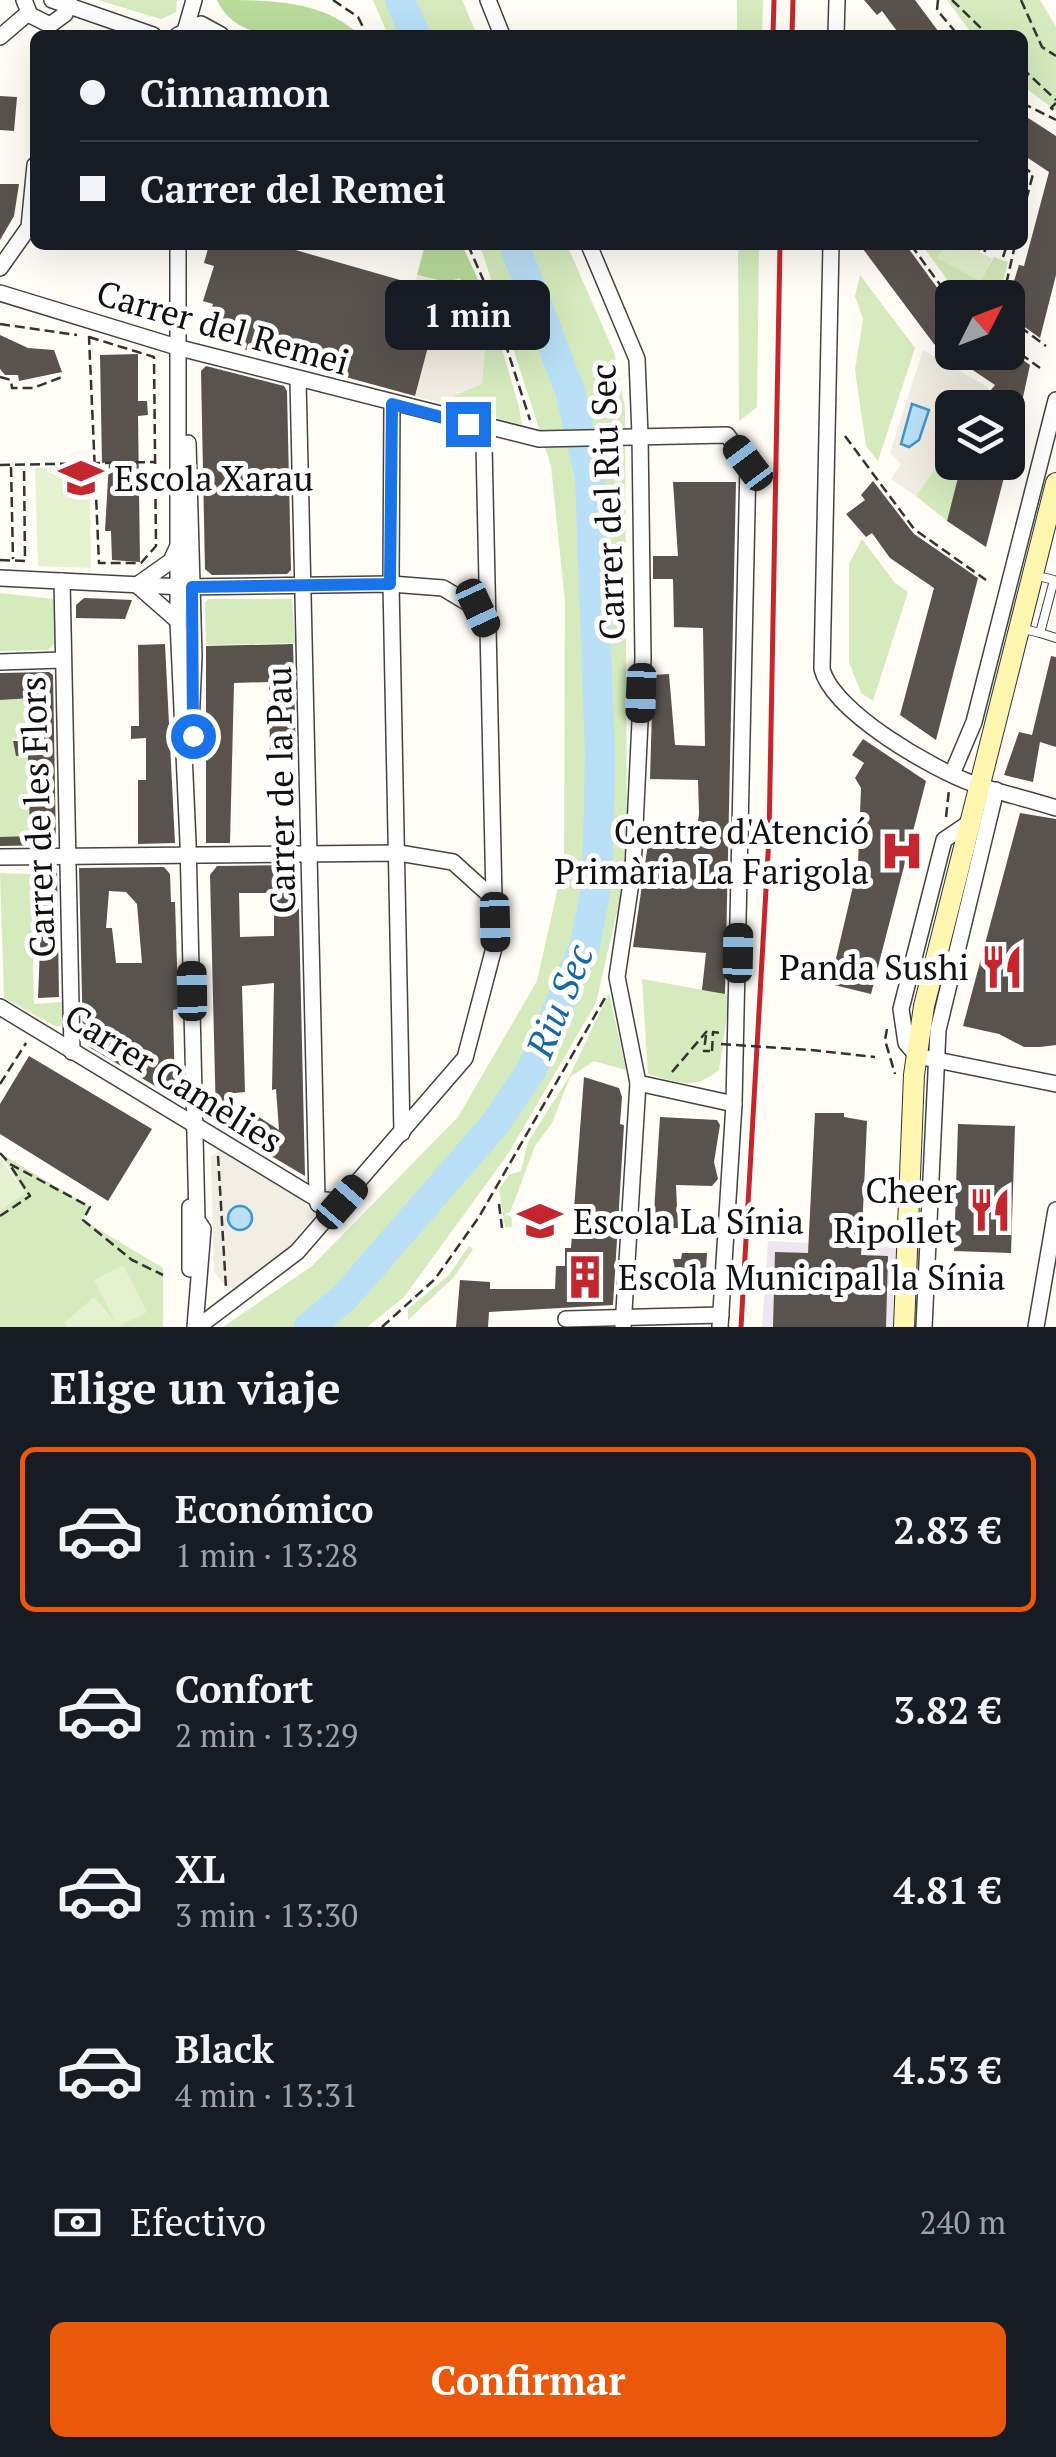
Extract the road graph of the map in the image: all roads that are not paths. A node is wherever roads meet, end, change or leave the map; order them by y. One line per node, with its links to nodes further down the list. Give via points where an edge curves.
1 (52, 0): 5 (street)
2 (196, 0): 9 (street); 10 (street)
3 (488, 0): 11 (street)
4 (837, 0): 12 (street)
5 (69, 3): 7 (street); 8 (street)
6 (26, 7): 7 (street); 13 (street)
7 (49, 30)
8 (141, 30)
9 (183, 30)
10 (215, 30)
11 (500, 30)
12 (836, 30)
13 (0, 36)
14 (30, 217): 18 (street)
15 (178, 250): 20 (street)
16 (591, 250): 26 (street, Carrer del Riu Sec, via 636,359)
17 (832, 250): 45 (street, via 822,669 846,706)
18 (0, 268)
19 (0, 294): 20 (street, Carrer del Remei)
20 (180, 348): 21 (street, Carrer del Remei); 24 (street)
21 (298, 380): 23 (street, Carrer del Remei); 36 (street, Carrer de la Pau)
22 (1056, 400): 45 (street, via 974,722)
23 (392, 404): 25 (street, Carrer del Remei, via 432,407); 35 (street)
24 (180, 405): 27 (street); 37 (street, via 188,440)
25 (468, 424): 26 (street, Carrer del Remei, via 539,439); 39 (street, via 484,446)
26 (637, 435): 57 (street, Carrer del Riu Sec, via 643,658 633,869 617,977); 59 (street, Carrer del Remei, via 727,435 748,463)
27 (178, 461): 30 (street); 37 (street, via 184,502)
28 (1056, 483): 29 (main road)
29 (1053, 505): 32 (main road)
30 (179, 546): 34 (street, via 171,561); 37 (street)
31 (0, 578): 33 (street)
32 (1044, 578): 40 (main road)
33 (62, 581): 34 (street); 42 (street, Carrer de les Flors)
34 (140, 582): 37 (street); 38 (street)
35 (390, 584): 36 (street); 39 (street, via 443,588 478,608); 48 (street)
36 (306, 586): 37 (street); 50 (street, Carrer de la Pau)
37 (180, 588): 38 (street); 44 (street, via 193,736)
38 (178, 621): 44 (street)
39 (488, 630): 53 (street)
40 (1030, 630): 41 (lane); 46 (main road)
41 (1056, 638)
42 (63, 660): 43 (street); 49 (street, Carrer de les Flors)
43 (0, 662)
44 (185, 768): 51 (street)
45 (952, 774): 46 (street)
46 (987, 788): 47 (street); 56 (street, via 938,1030); 56 (main road, via 969,823)
47 (1056, 808)
48 (399, 853): 50 (street); 53 (street, via 454,862); 61 (street)
49 (70, 855): 51 (street); 52 (street); 55 (street, Carrer de les Flors)
50 (312, 855): 51 (street); 62 (street, Carrer de la Pau)
51 (189, 856): 60 (street)
52 (0, 858)
53 (494, 899): 61 (street, via 495,944 465,1058)
54 (0, 1007): 55 (street, Carrer Camèlies)
55 (72, 1052): 60 (street, Carrer Camèlies)
56 (927, 1056): 58 (street); 71 (main road); 72 (street)
57 (638, 1084): 59 (street); 69 (street, Carrer del Riu Sec)
58 (1056, 1084)
59 (734, 1108): 68 (street)
60 (194, 1129): 62 (street, Carrer Camèlies); 66 (street, via 204,1153); 66 (street, via 196,1220); 70 (street, via 189,1150)
61 (402, 1133): 63 (street)
62 (317, 1200): 63 (street, Carrer Camèlies); 65 (street)
63 (342, 1202): 65 (street)
64 (1056, 1210): 73 (street)
65 (323, 1223): 70 (street, via 298,1252)
66 (203, 1230): 70 (street)
67 (566, 1318): 69 (street)
68 (721, 1321): 69 (street)
69 (623, 1323)
70 (200, 1326)
71 (904, 1327)
72 (924, 1327)
73 (1036, 1327)

